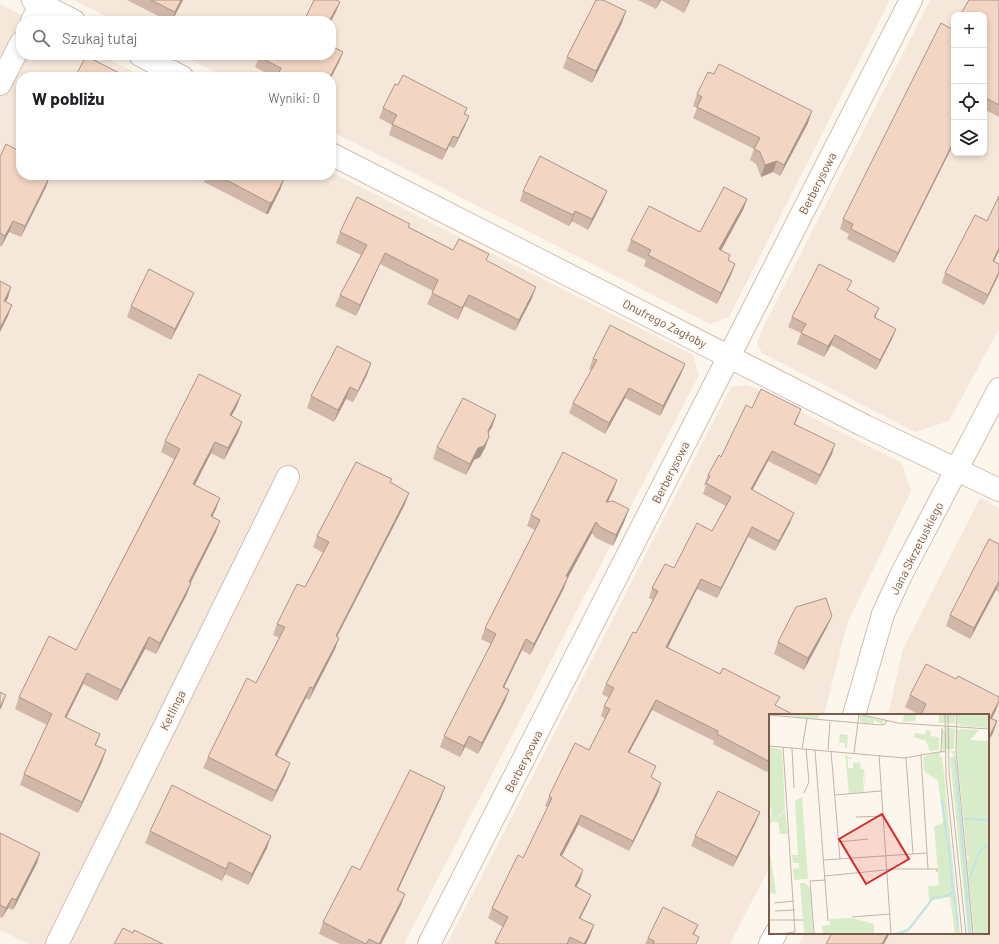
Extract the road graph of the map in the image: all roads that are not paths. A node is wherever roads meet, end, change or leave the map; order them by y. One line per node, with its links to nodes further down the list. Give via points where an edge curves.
1 (911, 0): 9 (street, Berberysowa)
2 (35, 8): 3 (street)
3 (59, 16)
4 (16, 53): 7 (street)
5 (150, 60): 6 (street)
6 (172, 72)
7 (0, 84)
8 (336, 157): 9 (street, Onufrego Zagłoby)
9 (729, 355): 11 (street, Onufrego Zagłoby, via 865,426); 17 (street, Berberysowa)
10 (999, 389): 11 (street, Jana Skrzetuskiego)
11 (958, 470): 13 (street, Onufrego Zagłoby); 14 (street, Jana Skrzetuskiego, via 883,614)
12 (288, 477): 16 (street, Ketlinga)
13 (999, 490)
14 (854, 714)
15 (775, 934): 18 (street)
16 (57, 944)
17 (429, 944)
18 (770, 944)

